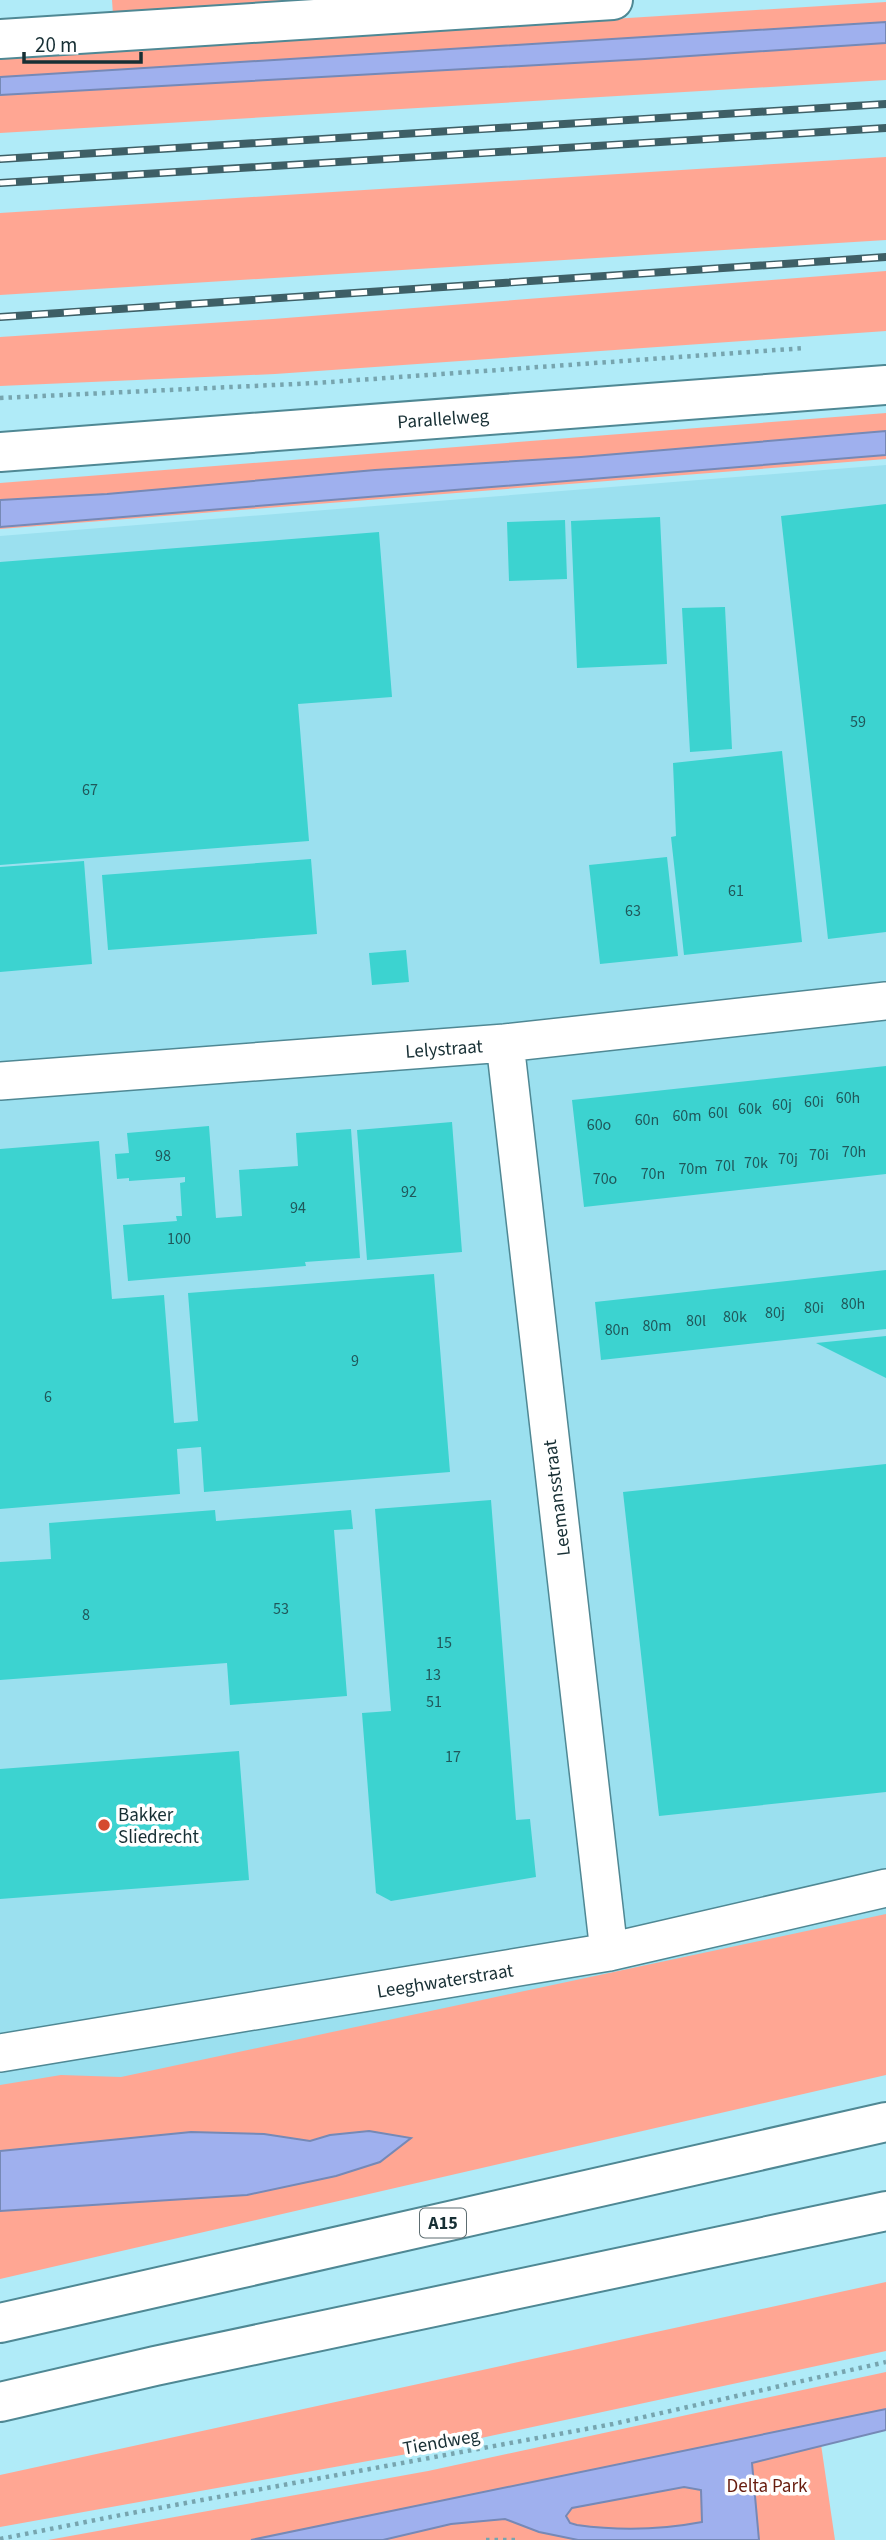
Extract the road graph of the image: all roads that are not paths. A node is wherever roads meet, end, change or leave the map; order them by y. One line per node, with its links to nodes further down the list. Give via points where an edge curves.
1 (614, 0): 2 (main road)
2 (0, 39)
3 (886, 385): 4 (main road, Parallelweg)
4 (0, 452)
5 (886, 1001): 6 (street, Lelystraat)
6 (505, 1043): 7 (street, Lelystraat); 9 (street, Leemansstraat)
7 (0, 1082)
8 (886, 1888): 9 (street, Leeghwaterstraat)
9 (609, 1952): 10 (street, Leeghwaterstraat)
10 (0, 2053)
11 (886, 2122): 13 (main road, A15)
12 (886, 2211): 14 (main road)
13 (0, 2323)
14 (0, 2402)

